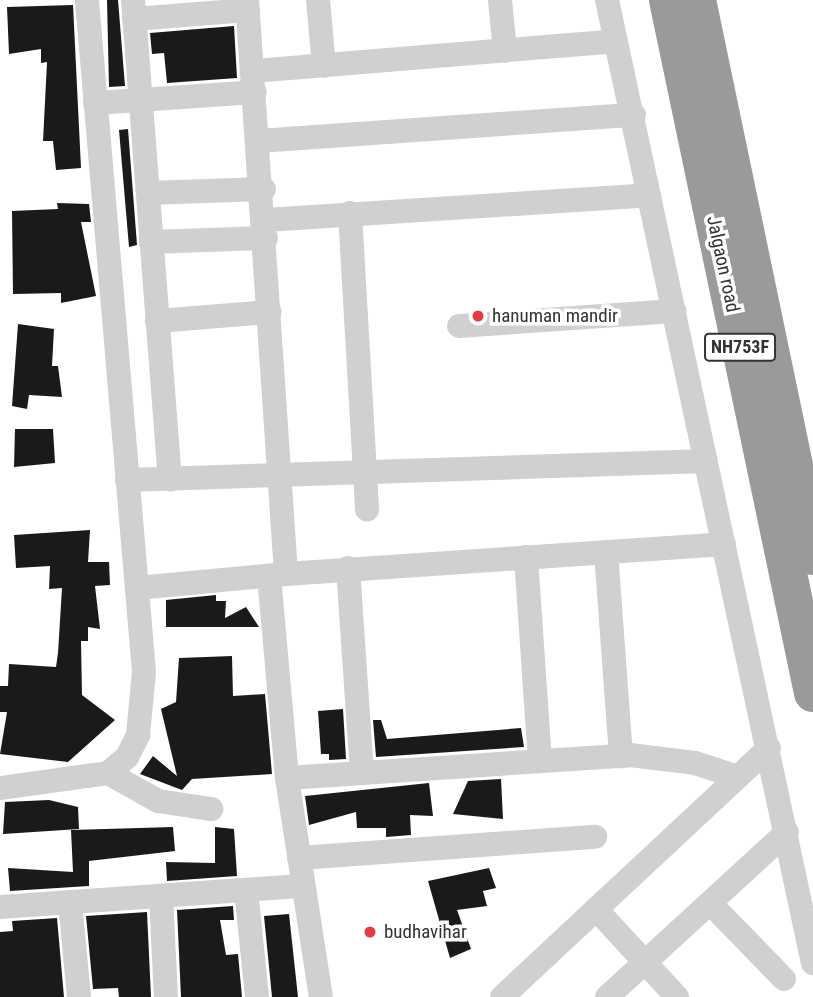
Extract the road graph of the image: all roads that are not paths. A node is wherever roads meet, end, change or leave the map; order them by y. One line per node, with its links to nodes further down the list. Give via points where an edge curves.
1 (87, 0): 14 (street)
2 (318, 0): 11 (street)
3 (500, 0): 10 (street)
4 (607, 0): 9 (street)
5 (668, 0): 40 (highway, Jalgaon road / NH753F)
6 (697, 0): 35 (highway, Jalgaon road / NH753F)
7 (248, 5): 8 (street); 12 (street)
8 (133, 9): 13 (street)
9 (616, 41): 10 (street); 15 (street)
10 (505, 51): 11 (street)
11 (324, 65): 12 (street)
12 (254, 82): 13 (street); 16 (street)
13 (140, 100): 14 (street); 18 (street)
14 (95, 103): 30 (street)
15 (635, 116): 16 (street); 19 (street)
16 (258, 141): 17 (street)
17 (264, 189): 18 (street); 21 (street)
18 (148, 193): 22 (street)
19 (649, 195): 20 (street); 24 (street)
20 (350, 213): 21 (street); 28 (street)
21 (266, 229): 22 (street); 23 (street)
22 (151, 242): 25 (street)
23 (270, 312): 25 (street); 29 (street)
24 (674, 312): 26 (street); 27 (street)
25 (157, 321): 31 (street)
26 (459, 326)
27 (706, 461): 28 (street); 33 (street)
28 (364, 474): 29 (street); 32 (street)
29 (280, 477): 31 (street); 38 (street)
30 (127, 480): 31 (street); 39 (street)
31 (170, 480)
32 (367, 510)
33 (724, 544): 34 (street); 41 (street)
34 (606, 552): 36 (street); 42 (street)
35 (813, 556)
36 (526, 557): 37 (street); 43 (street)
37 (348, 568): 38 (street); 45 (street)
38 (277, 575): 39 (street); 47 (street)
39 (137, 588): 44 (street, via 144,672 138,734 127,757)
40 (813, 693)
41 (769, 748): 46 (street); 50 (street)
42 (621, 756): 43 (street); 46 (street, via 695,763)
43 (540, 761): 45 (street)
44 (108, 773): 48 (street); 49 (street, via 158,801)
45 (362, 773): 47 (street)
46 (737, 777): 59 (street)
47 (287, 778): 52 (street)
48 (0, 788)
49 (211, 809)
50 (787, 832): 57 (street); 61 (street)
51 (595, 837): 52 (street)
52 (299, 859): 53 (street)
53 (303, 886): 54 (street); 66 (street)
54 (246, 890): 55 (street); 65 (street)
55 (161, 896): 56 (street); 64 (street)
56 (70, 902): 58 (street); 63 (street)
57 (710, 903): 60 (street); 62 (street)
58 (0, 907)
59 (596, 909): 60 (street); 67 (street)
60 (645, 962): 68 (street); 69 (street)
61 (813, 963)
62 (784, 979)
63 (79, 997)
64 (166, 997)
65 (257, 997)
66 (321, 997)
67 (502, 997)
68 (607, 997)
69 (677, 997)

